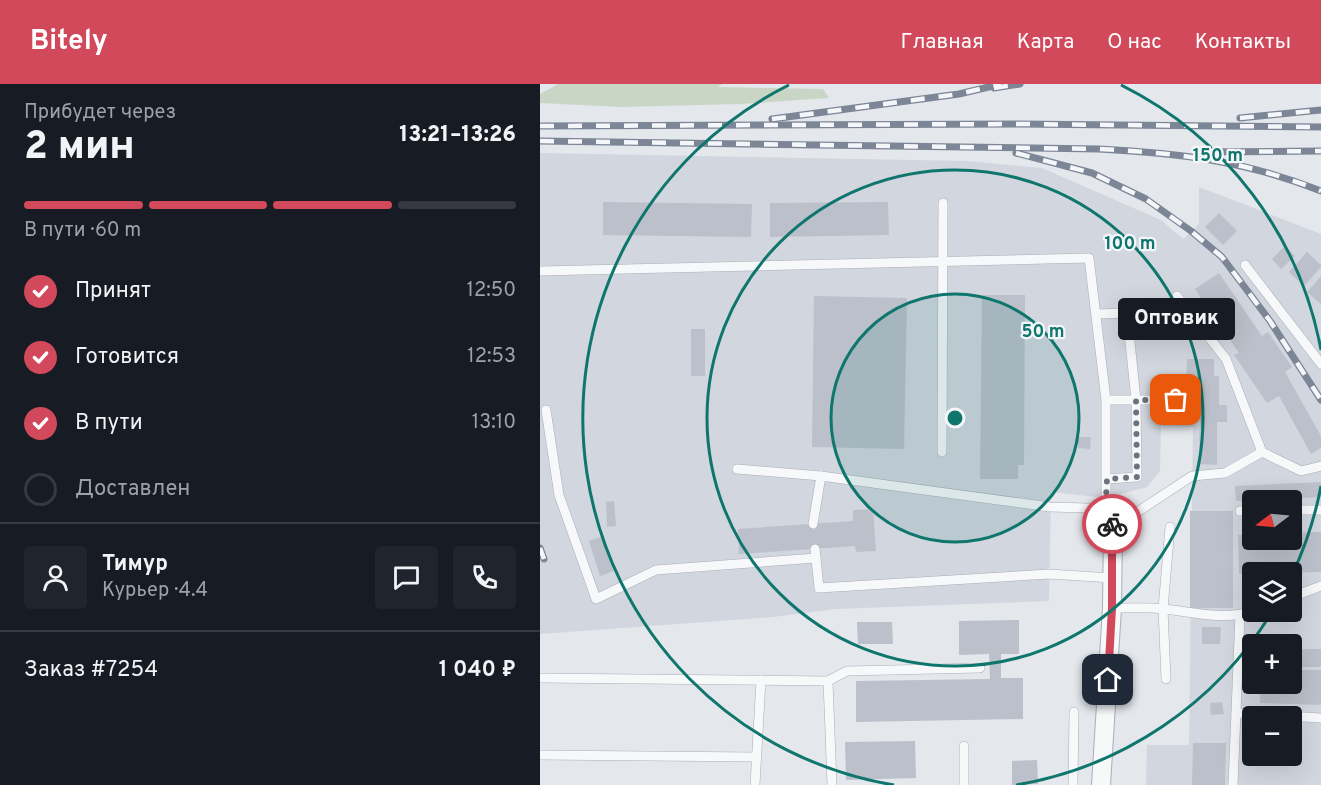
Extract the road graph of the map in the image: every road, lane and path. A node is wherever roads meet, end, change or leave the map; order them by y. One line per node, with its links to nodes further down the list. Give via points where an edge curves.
1 (943, 203): 2 (lane)
2 (944, 261): 4 (lane); 6 (lane, via 1089,258); 12 (lane)
3 (1245, 265): 7 (lane)
4 (540, 272)
5 (1177, 296): 13 (lane, via 1226,359)
6 (1097, 314): 8 (lane); 9 (lane, via 1127,314)
7 (1321, 364)
8 (1106, 400): 9 (lane); 17 (lane)
9 (1136, 400): 10 (lane); 17 (lane, via 1137,477)
10 (1176, 400)
11 (546, 410): 23 (lane, via 559,495 596,599 656,570 815,554 819,588 1049,574)
12 (942, 452)
13 (1262, 452): 14 (lane, via 1301,471); 22 (lane, via 1225,473 1192,476)
14 (1321, 466)
15 (737, 469): 16 (lane)
16 (821, 476): 20 (lane); 22 (lane, via 1050,507 1088,508)
17 (1107, 479): 22 (lane, via 1106,498)
18 (1302, 510): 19 (lane)
19 (1321, 510)
20 (813, 524)
21 (1170, 527): 27 (lane)
22 (1113, 528): 23 (street)
23 (1112, 578): 26 (street)
24 (1321, 586): 25 (lane)
25 (1302, 593)
26 (1112, 608): 27 (lane); 44 (street)
27 (1163, 609): 28 (lane); 31 (lane)
28 (1240, 615): 35 (lane)
29 (980, 668): 33 (lane, via 847,671)
30 (540, 678): 32 (lane)
31 (1166, 679)
32 (761, 680): 33 (lane); 39 (lane)
33 (828, 681): 41 (lane)
34 (1074, 712): 43 (lane)
35 (1236, 713): 36 (lane); 45 (lane)
36 (1321, 718)
37 (964, 746): 42 (lane)
38 (540, 755): 39 (lane)
39 (756, 757): 40 (lane)
40 (754, 785)
41 (832, 785)
42 (964, 785)
43 (1073, 785)
44 (1101, 785)
45 (1233, 785)

